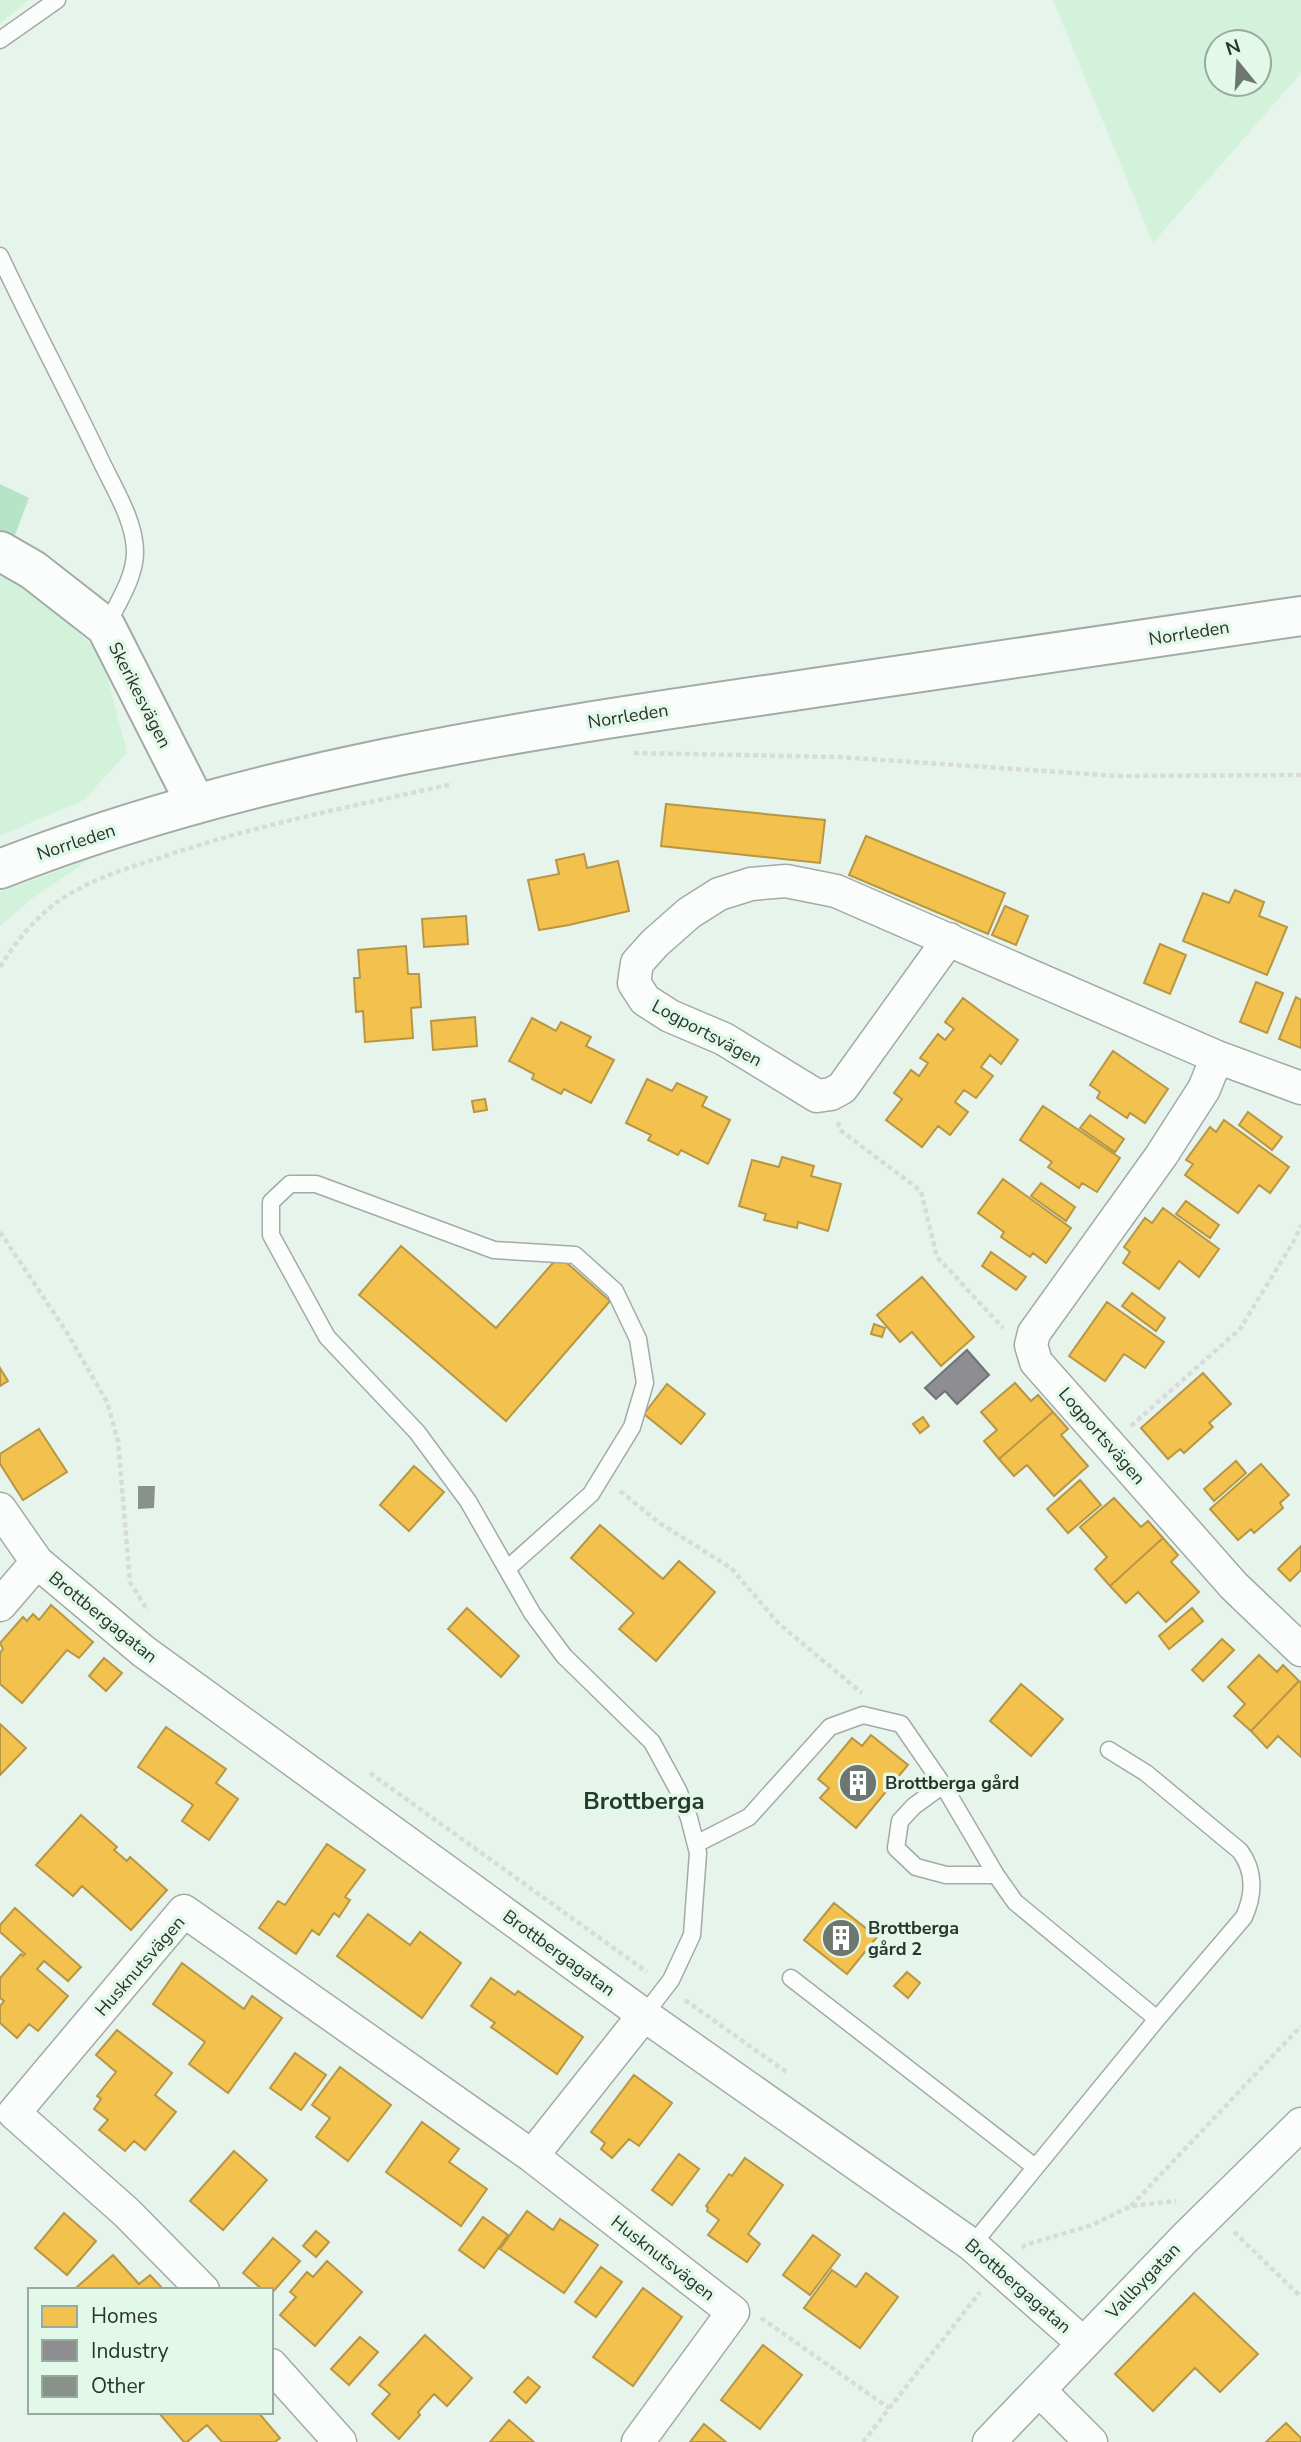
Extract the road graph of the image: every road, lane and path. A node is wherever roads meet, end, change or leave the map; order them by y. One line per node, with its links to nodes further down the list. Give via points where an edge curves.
1 (57, 0): 2 (lane)
2 (0, 40)
3 (0, 256): 6 (lane, via 132,534 135,560)
4 (0, 551): 6 (main road, Skerikesvägen, via 33,570)
5 (1290, 616): 10 (main road, Norrleden, via 470,742)
6 (106, 627): 10 (main road, Skerikesvägen)
7 (621, 755): 8 (path, via 838,757 1118,776)
8 (1301, 775)
9 (464, 782): 13 (path, via 276,823 99,878 59,901 36,921)
10 (196, 804): 11 (main road, Norrleden)
11 (0, 869)
12 (948, 939): 14 (street, Logportsvägen); 16 (street, via 842,1088); 16 (street, Logportsvägen, via 835,891 786,881 751,884 719,894 689,913 637,963 634,983 645,1000 724,1039 817,1096)
13 (0, 967)
14 (1217, 1057): 15 (street, Logportsvägen); 19 (street, via 1204,1089 1161,1156 1034,1333)
15 (1301, 1088)
16 (831, 1094): 19 (path, via 840,1130 921,1191 937,1257 1002,1328)
17 (1301, 1225): 20 (path, via 1240,1329)
18 (0, 1232): 26 (path, via 107,1402 118,1441 130,1582)
19 (1031, 1345): 20 (street, Logportsvägen, via 1036,1362)
20 (1110, 1445): 27 (street, Logportsvägen, via 1234,1586)
21 (601, 1476): 24 (lane, via 591,1494); 24 (lane, via 632,1427 645,1383 638,1339 615,1291 575,1255 494,1250 316,1184 290,1184 271,1202 271,1235 327,1337 418,1432 468,1501); 28 (path, via 661,1524 731,1568 779,1624)
22 (0, 1509): 23 (street, Brottbergagatan)
23 (37, 1562): 25 (street); 36 (street, Brottbergagatan, via 143,1651)
24 (507, 1569): 32 (lane, via 564,1656 652,1742 678,1790)
25 (0, 1605)
26 (154, 1618)
27 (1301, 1650)
28 (901, 1724): 31 (lane); 32 (lane, via 863,1715 830,1727 749,1817)
29 (1109, 1750): 37 (lane, via 1146,1773 1240,1851 1251,1874 1252,1899 1244,1917)
30 (366, 1770): 35 (path)
31 (943, 1784): 33 (lane); 33 (lane, via 900,1821 896,1848 916,1867 946,1875)
32 (696, 1844): 35 (lane, via 692,1934)
33 (996, 1875): 37 (lane, via 1015,1902)
34 (791, 1978): 42 (lane)
35 (666, 1986): 36 (lane); 39 (path)
36 (644, 2015): 41 (street); 43 (street, Brottbergagatan)
37 (1157, 2019): 42 (lane)
38 (1301, 2026): 44 (path, via 1131,2206 1092,2225)
39 (789, 2075)
40 (1301, 2124): 48 (street, Vallbygatan)
41 (532, 2156): 46 (street, Husknutsvägen, via 184,1911 14,2113 126,2212); 47 (street, Husknutsvägen)
42 (1035, 2166): 43 (lane)
43 (982, 2233): 44 (path); 45 (street, Brottbergagatan)
44 (1025, 2245): 45 (path)
45 (1000, 2270): 48 (street, Brottbergagatan); 51 (path)
46 (201, 2288)
47 (733, 2312): 51 (path, via 750,2310); 53 (street, Husknutsvägen)
48 (1083, 2343): 50 (street, Vallbygatan)
49 (273, 2367): 52 (street)
50 (1040, 2391): 55 (street, Vallbygatan); 56 (street)
51 (889, 2408): 54 (path)
52 (340, 2442)
53 (638, 2442)
54 (863, 2442)
55 (989, 2442)
56 (1091, 2442)

